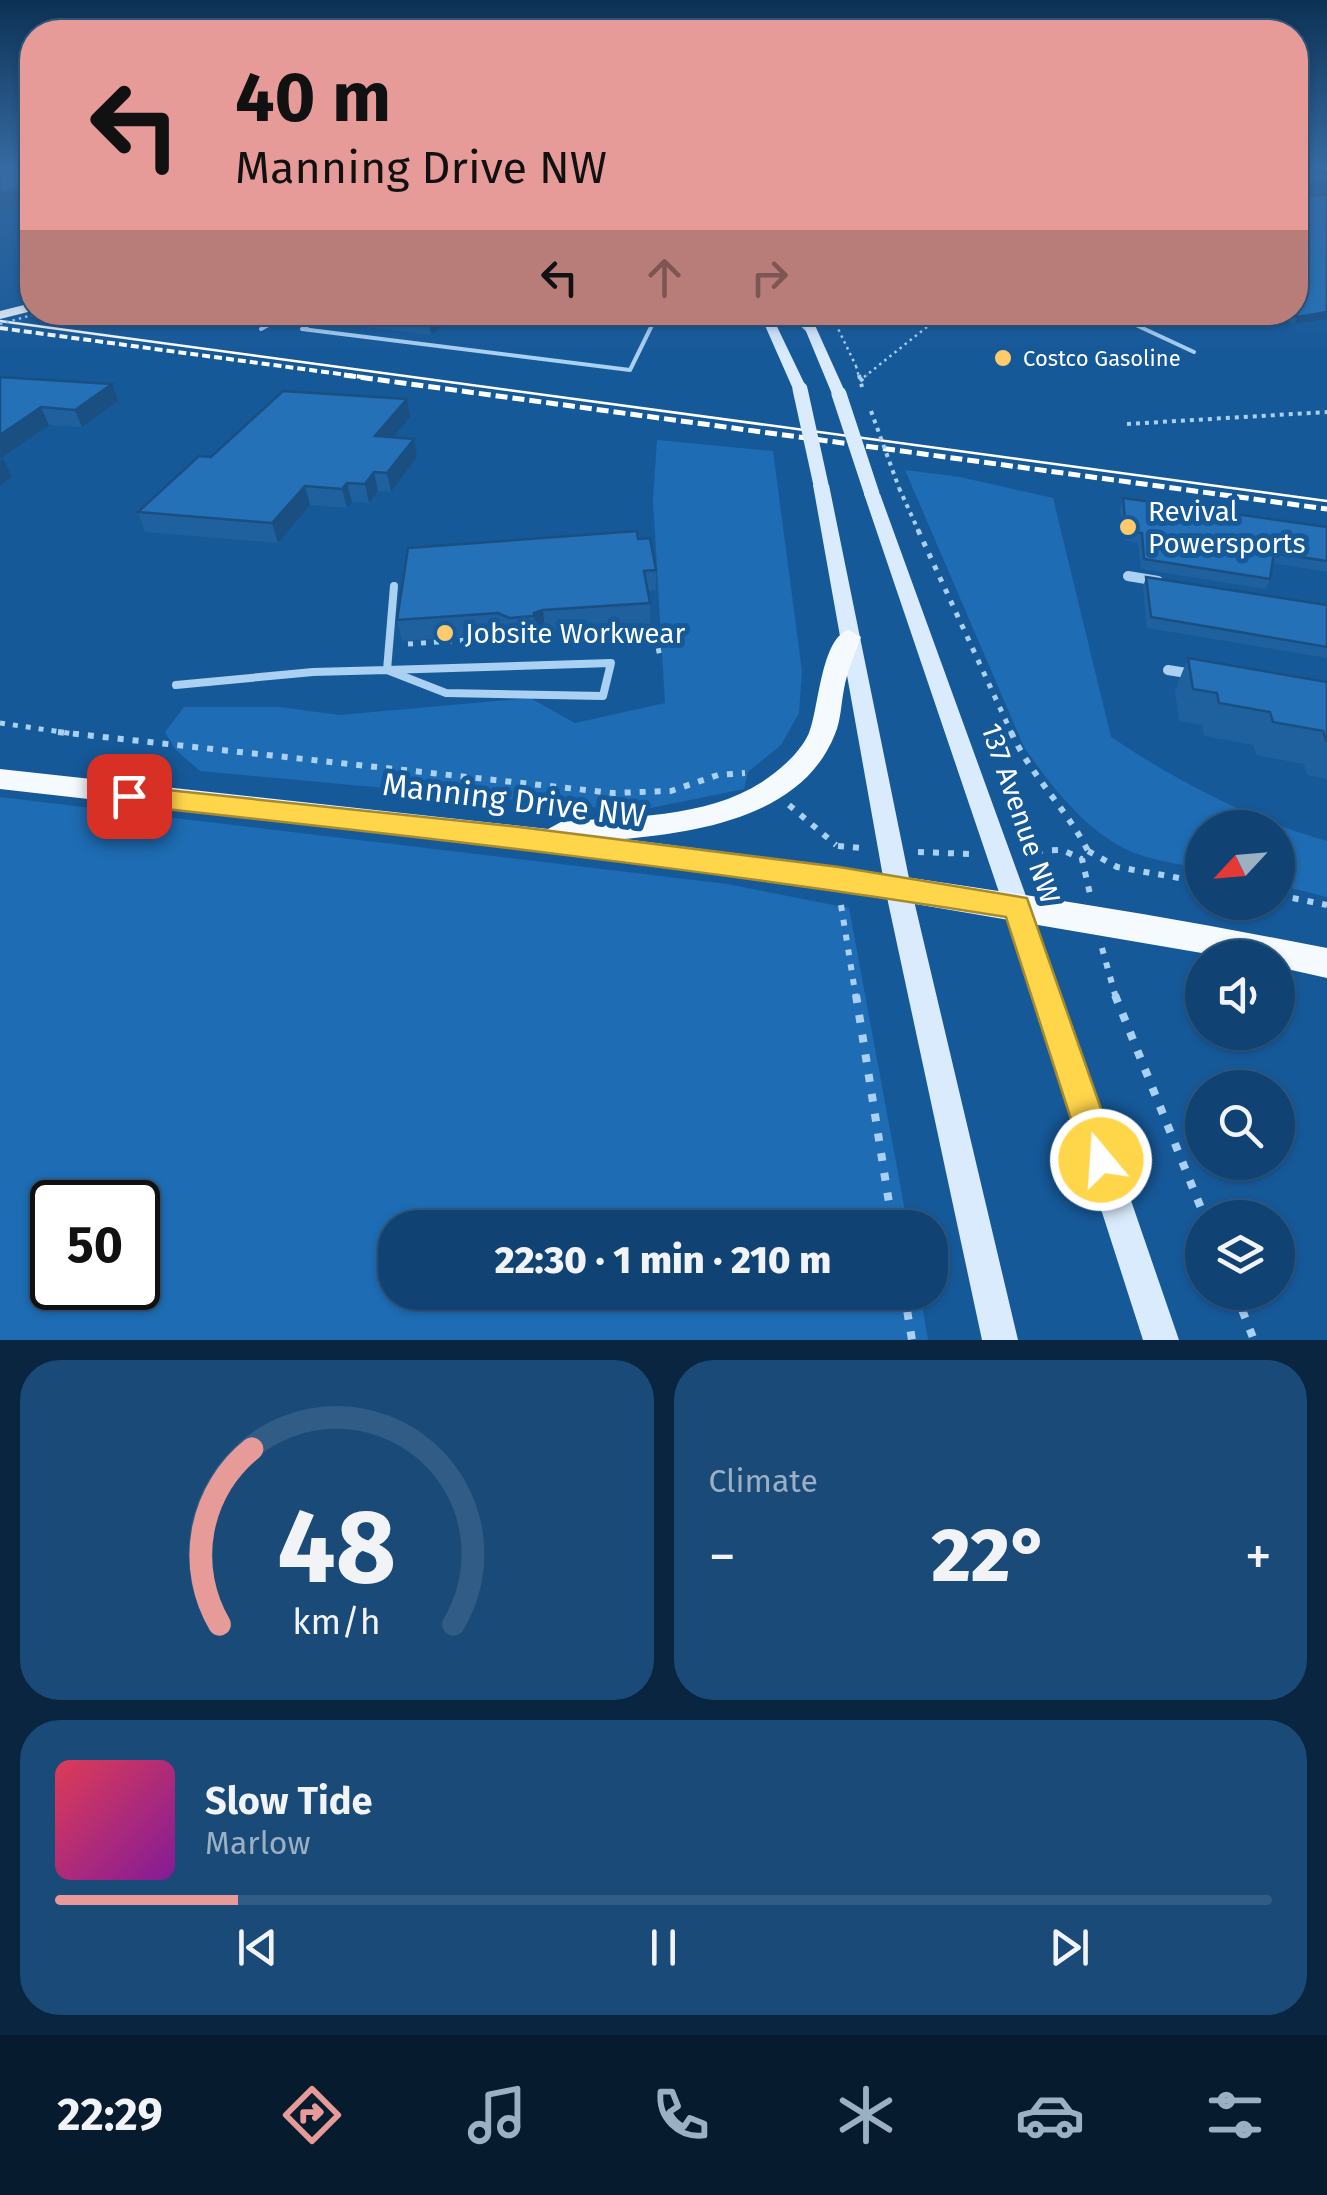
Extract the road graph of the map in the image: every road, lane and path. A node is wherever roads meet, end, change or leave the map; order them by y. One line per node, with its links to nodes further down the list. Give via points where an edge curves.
1 (268, 325): 10 (lane)
2 (309, 325): 3 (lane, via 302,329 630,370)
3 (652, 325)
4 (770, 325): 19 (main road, bridge, via 800,389)
5 (802, 325): 11 (lane)
6 (809, 325): 11 (main road, 137 Avenue NW)
7 (836, 325): 13 (path, bridge)
8 (927, 325): 13 (path)
9 (1136, 325): 12 (lane)
10 (261, 329)
11 (815, 337): 40 (main road, 137 Avenue NW, bridge)
12 (1194, 352)
13 (860, 380): 33 (path, bridge, via 899,488 1025,762)
14 (1327, 412): 15 (path)
15 (1127, 424)
16 (1128, 576): 17 (street)
17 (1164, 582)
18 (394, 586): 22 (lane)
19 (849, 637): 30 (main road, via 821,737 807,761 772,790 686,819); 37 (main road)
20 (405, 644): 21 (path, via 654,627)
21 (660, 656)
22 (387, 670): 22 (lane, via 406,669 611,663 602,696 446,693); 25 (lane)
23 (1168, 670): 24 (street)
24 (1204, 676)
25 (176, 685)
26 (0, 722): 27 (path, via 613,793 671,792)
27 (744, 772)
28 (0, 779): 30 (main road, Manning Drive NW)
29 (783, 800): 31 (path)
30 (519, 837): 37 (main road, Manning Drive NW)
31 (836, 846): 32 (path); 34 (path)
32 (861, 848)
33 (1088, 851): 35 (path); 36 (path, via 1117,867)
34 (838, 859)
35 (1082, 859)
36 (1185, 879)
37 (898, 888): 40 (main road, Manning Drive NW); 49 (main road)
38 (1295, 898): 39 (path)
39 (1327, 905)
40 (1017, 907): 42 (main road, Manning Drive NW); 50 (main road, 137 Avenue NW)
41 (842, 912): 45 (path)
42 (1327, 963)
43 (1106, 966): 44 (path)
44 (1198, 1200)
45 (890, 1210)
46 (907, 1310): 48 (path)
47 (1243, 1310): 51 (path)
48 (912, 1340)
49 (1000, 1340)
50 (1161, 1340)
51 (1254, 1340)

